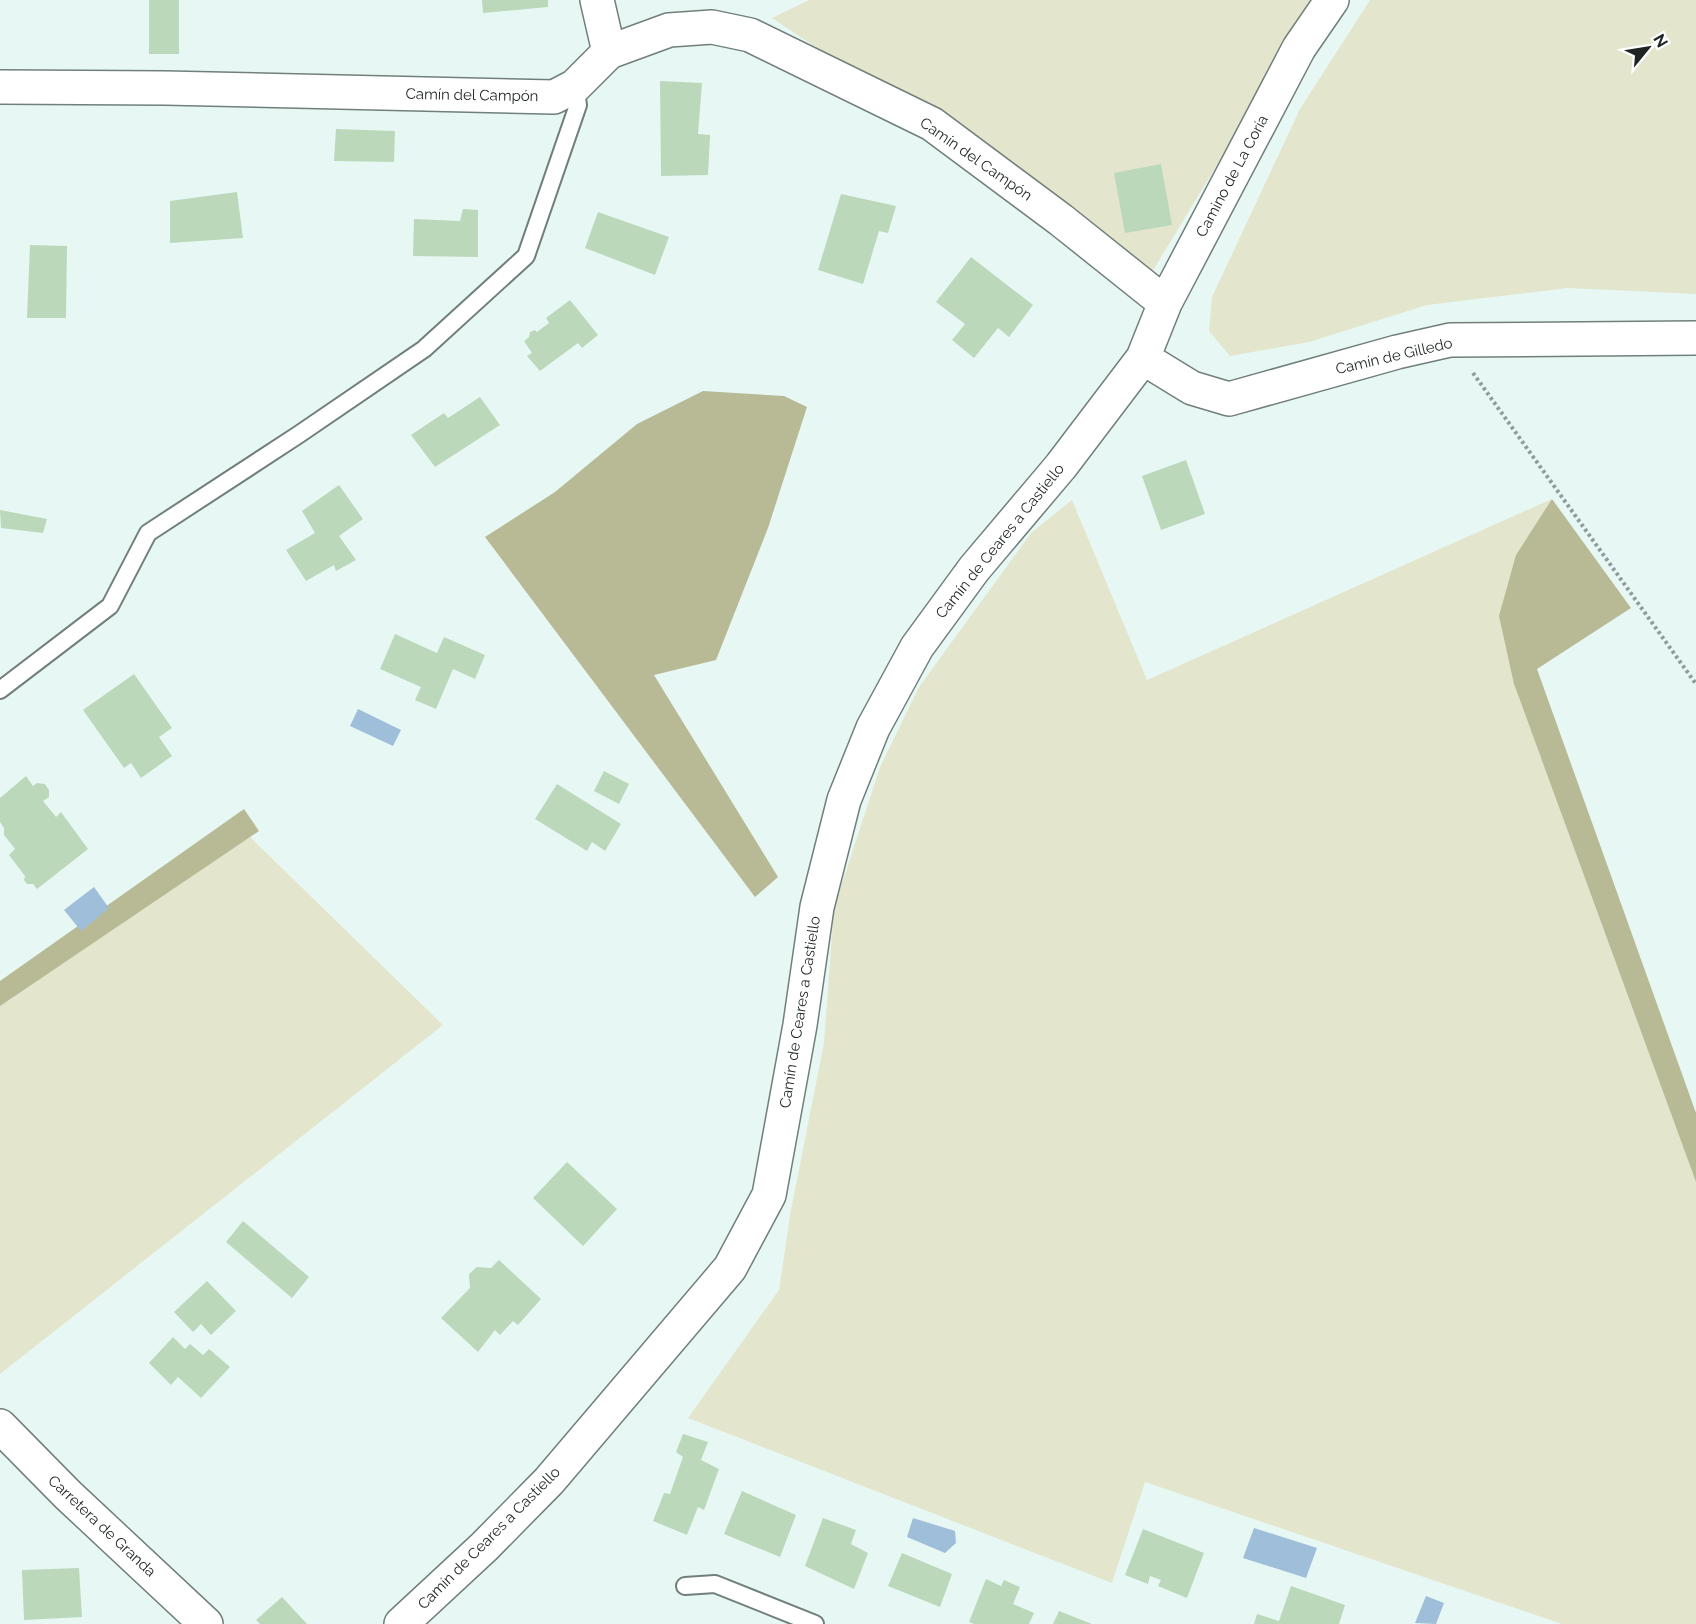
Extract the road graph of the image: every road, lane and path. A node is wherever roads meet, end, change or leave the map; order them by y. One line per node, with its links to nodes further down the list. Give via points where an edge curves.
1 (597, 0): 3 (street)
2 (1332, 0): 6 (street, Camino de La Coría, via 1299,48)
3 (609, 52): 4 (street, Camín del Campón); 6 (street, Camín del Campón, via 669,30 712,27 750,35 932,124)
4 (575, 86): 5 (street, Camín del Campón, via 554,97); 11 (lane, via 578,105 526,256 424,349 148,533 110,606)
5 (0, 87)
6 (1165, 303): 9 (street, Camino de La Coría)
7 (1696, 338): 8 (street, Camín de Gilledo)
8 (1450, 340): 9 (street, Camín de Gilledo, via 1229,399 1192,388); 10 (path)
9 (1143, 358): 15 (street, Camín de Ceares a Castiello, via 1061,466 974,569 917,647 873,728 844,800 817,907 800,1025 768,1195 730,1268 549,1481)
10 (1696, 684)
11 (0, 690)
12 (0, 1426): 14 (street, Carretera de Granda)
13 (684, 1586): 16 (lane, via 715,1584)
14 (202, 1623)
15 (401, 1624)
16 (814, 1624)

